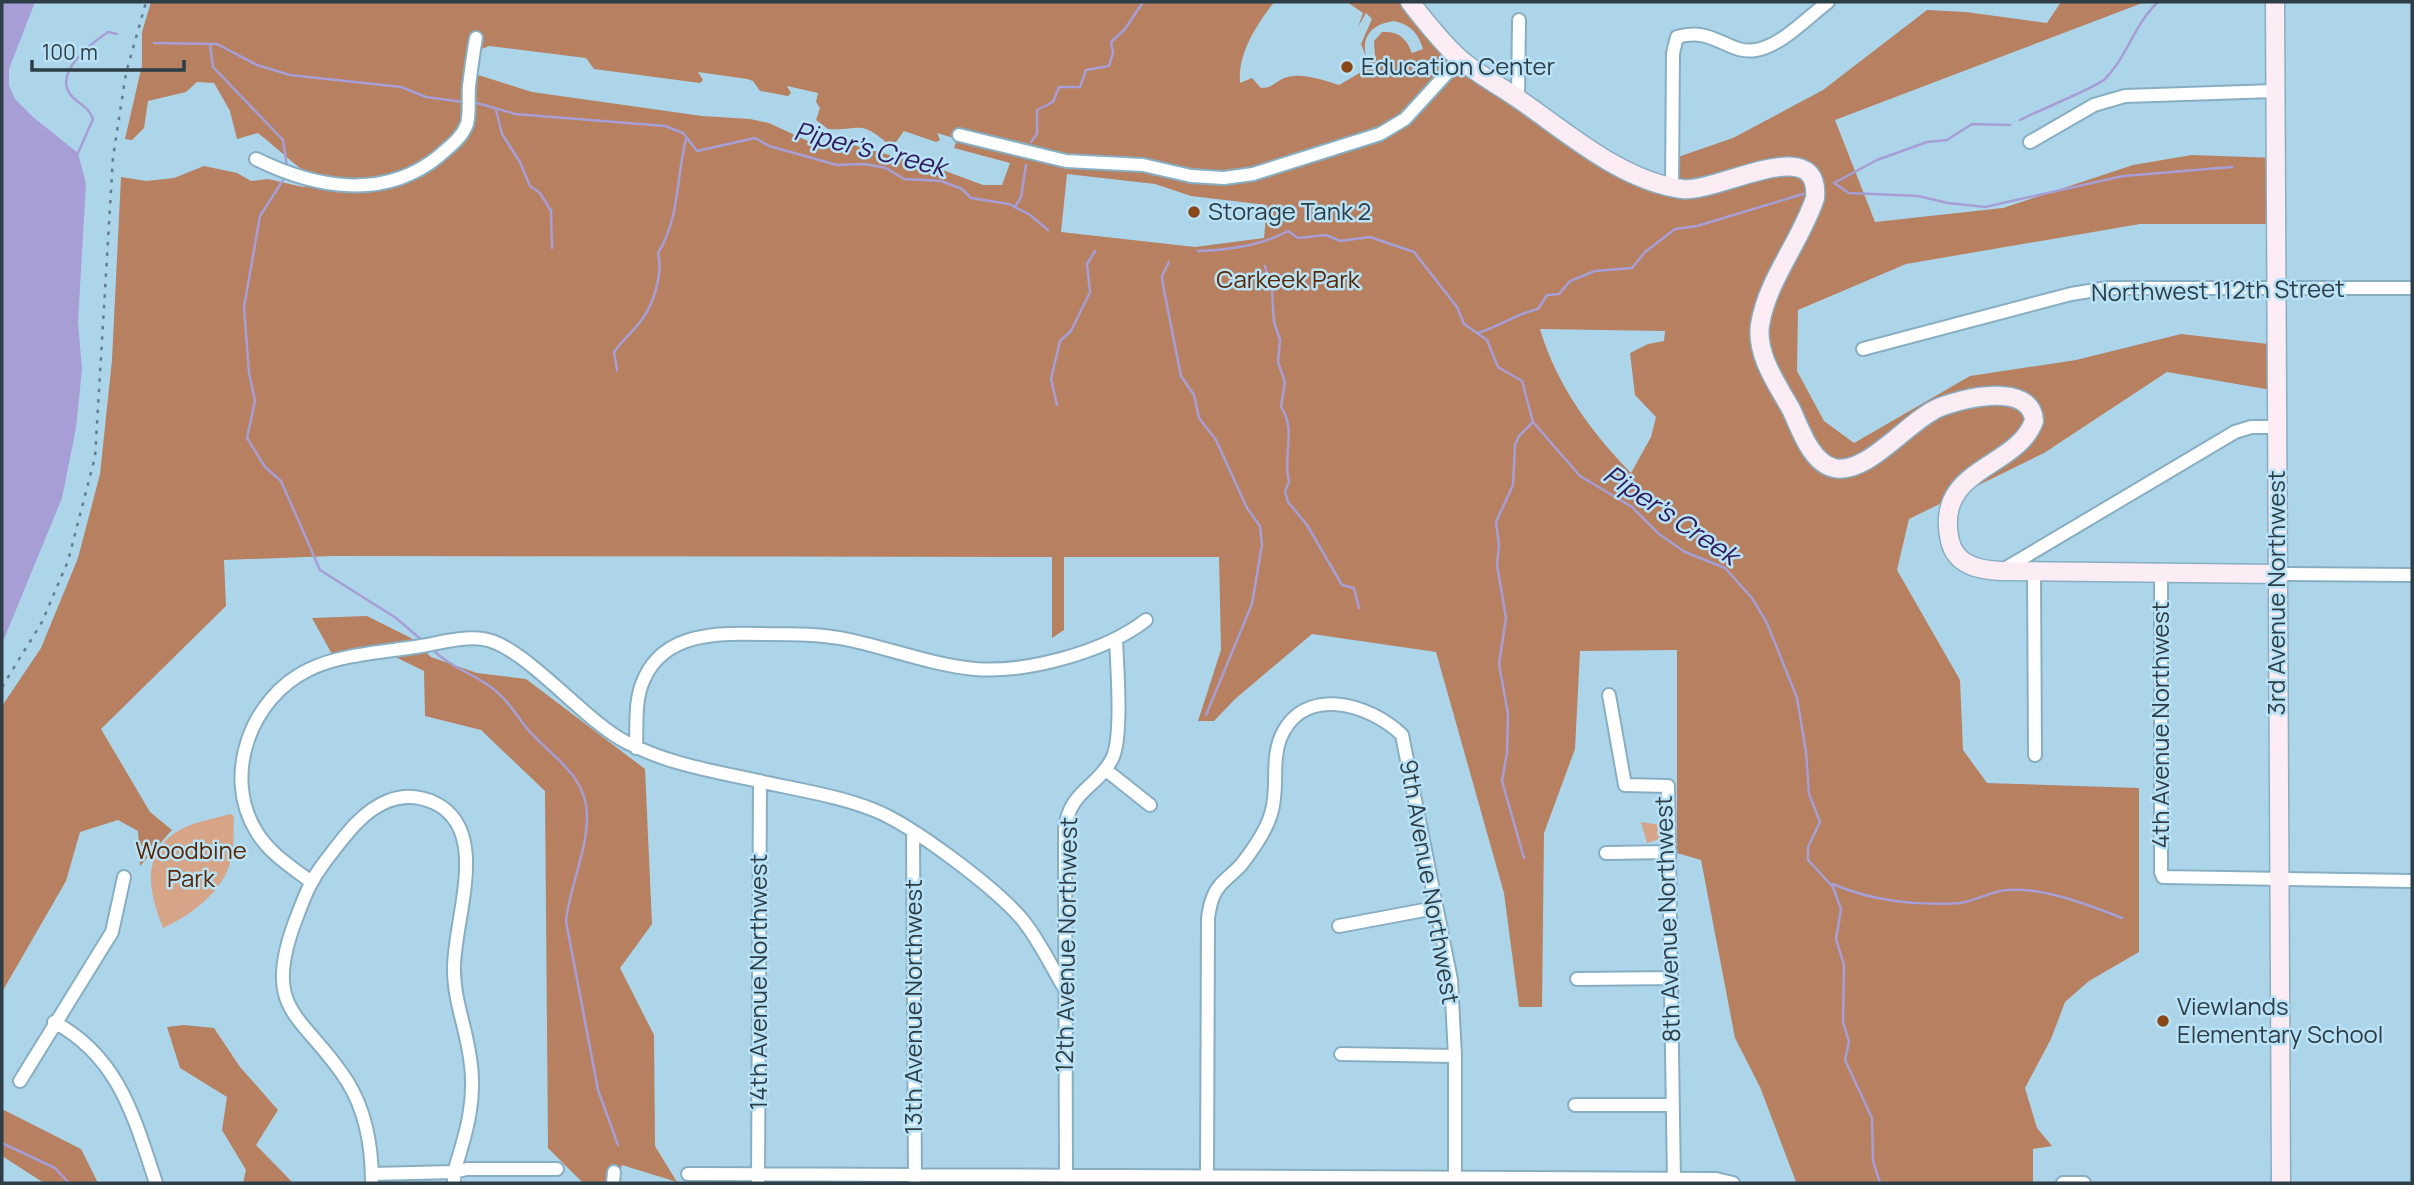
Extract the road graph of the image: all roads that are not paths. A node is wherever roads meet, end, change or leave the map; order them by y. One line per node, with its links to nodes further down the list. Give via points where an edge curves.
1 (1410, 2): 6 (street)
2 (1828, 2): 12 (street, via 1773,44 1757,50 1737,48 1703,34 1677,37)
3 (2275, 2): 7 (street, 3rd Avenue Northwest)
4 (1519, 20): 8 (street)
5 (476, 38): 11 (street, via 467,124 434,160 404,176 366,186 330,186)
6 (1460, 59): 8 (street); 9 (street, via 1405,119 1380,134 1253,174 1191,176 1143,165 1066,161)
7 (2275, 92): 10 (street, via 2125,96 2094,105); 13 (street, 3rd Avenue Northwest)
8 (1518, 98): 12 (street, via 1606,159)
9 (959, 135)
10 (2030, 142)
11 (256, 159)
12 (1672, 188): 17 (street, via 1710,188 1779,165 1803,170 1812,178 1815,198 1768,299 1760,338 1770,370 1817,457 1827,465 1838,469 1854,466 1920,419 1950,404 2008,396 2028,404 2033,414 2030,430 1966,480 1952,506 1949,533 1959,558 1977,569)
13 (2276, 288): 14 (street, Northwest 112th Street); 15 (street, Northwest 112th Street, via 2095,290); 16 (street, 3rd Avenue Northwest)
14 (2412, 288)
15 (1863, 349)
16 (2277, 427): 17 (street, via 2235,432); 20 (street, 3rd Avenue Northwest)
17 (2001, 571): 18 (street)
18 (2034, 571): 19 (street); 26 (street)
19 (2161, 573): 20 (street); 34 (street, 4th Avenue Northwest, via 2163,877)
20 (2277, 574): 21 (street); 34 (street, 3rd Avenue Northwest)
21 (2412, 575)
22 (1146, 620): 23 (street)
23 (1116, 640): 25 (street, via 1049,660 992,669 823,636 700,636 670,649 647,672 638,701); 27 (street, 12th Avenue Northwest, via 1117,741)
24 (1609, 695): 31 (street, 8th Avenue Northwest, via 1625,785 1668,786)
25 (636, 748): 28 (street, via 676,764); 35 (street, via 605,729 506,648 480,638 307,670 283,688 253,725 241,775 250,820 272,852)
26 (2035, 755)
27 (1106, 770): 29 (street); 41 (street, 12th Avenue Northwest, via 1072,803 1066,820)
28 (760, 781): 30 (street, via 870,808); 54 (street, 14th Avenue Northwest)
29 (1150, 806)
30 (913, 832): 41 (street, via 1021,918); 55 (street, 13th Avenue Northwest)
31 (1670, 852): 32 (street); 39 (street, 8th Avenue Northwest)
32 (1606, 853)
33 (124, 877): 42 (street, via 112,932)
34 (2279, 879): 36 (street); 65 (street, 3rd Avenue Northwest)
35 (310, 881): 52 (street, via 349,831 373,809 399,798 419,798 455,817 466,846 453,967 473,1100); 53 (street, via 286,946 283,984 295,1016 356,1097 366,1126)
36 (2412, 881)
37 (1436, 908): 38 (street); 44 (street, 9th Avenue Northwest, via 1451,980); 50 (street, 9th Avenue Northwest, via 1402,735 1371,712 1347,705 1324,703 1305,710 1289,723 1276,754 1272,814 1240,866 1213,896 1208,918)
38 (1339, 926)
39 (1671, 978): 40 (street); 47 (street, 8th Avenue Northwest)
40 (1577, 979)
41 (1063, 986): 56 (street, 12th Avenue Northwest)
42 (54, 1022): 45 (street); 61 (street, via 78,1035 111,1071 130,1108)
43 (1341, 1054): 44 (street)
44 (1455, 1055): 51 (street, 9th Avenue Northwest)
45 (20, 1081)
46 (1575, 1105): 47 (street)
47 (1673, 1105): 60 (street, 8th Avenue Northwest)
48 (557, 1169): 52 (street, via 467,1169)
49 (688, 1174): 54 (street)
50 (1207, 1176): 57 (street); 58 (street)
51 (1455, 1176): 58 (street); 59 (street)
52 (454, 1178): 53 (street)
53 (372, 1179)
54 (758, 1179): 55 (street)
55 (915, 1179): 56 (street)
56 (1066, 1179): 57 (street)
57 (1179, 1179)
58 (1371, 1181)
59 (1519, 1181): 60 (street)
60 (1674, 1182): 62 (street, via 1716,1179)
61 (156, 1183)
62 (1733, 1183)
63 (2063, 1183): 64 (street)
64 (2084, 1183)
65 (2281, 1183)

